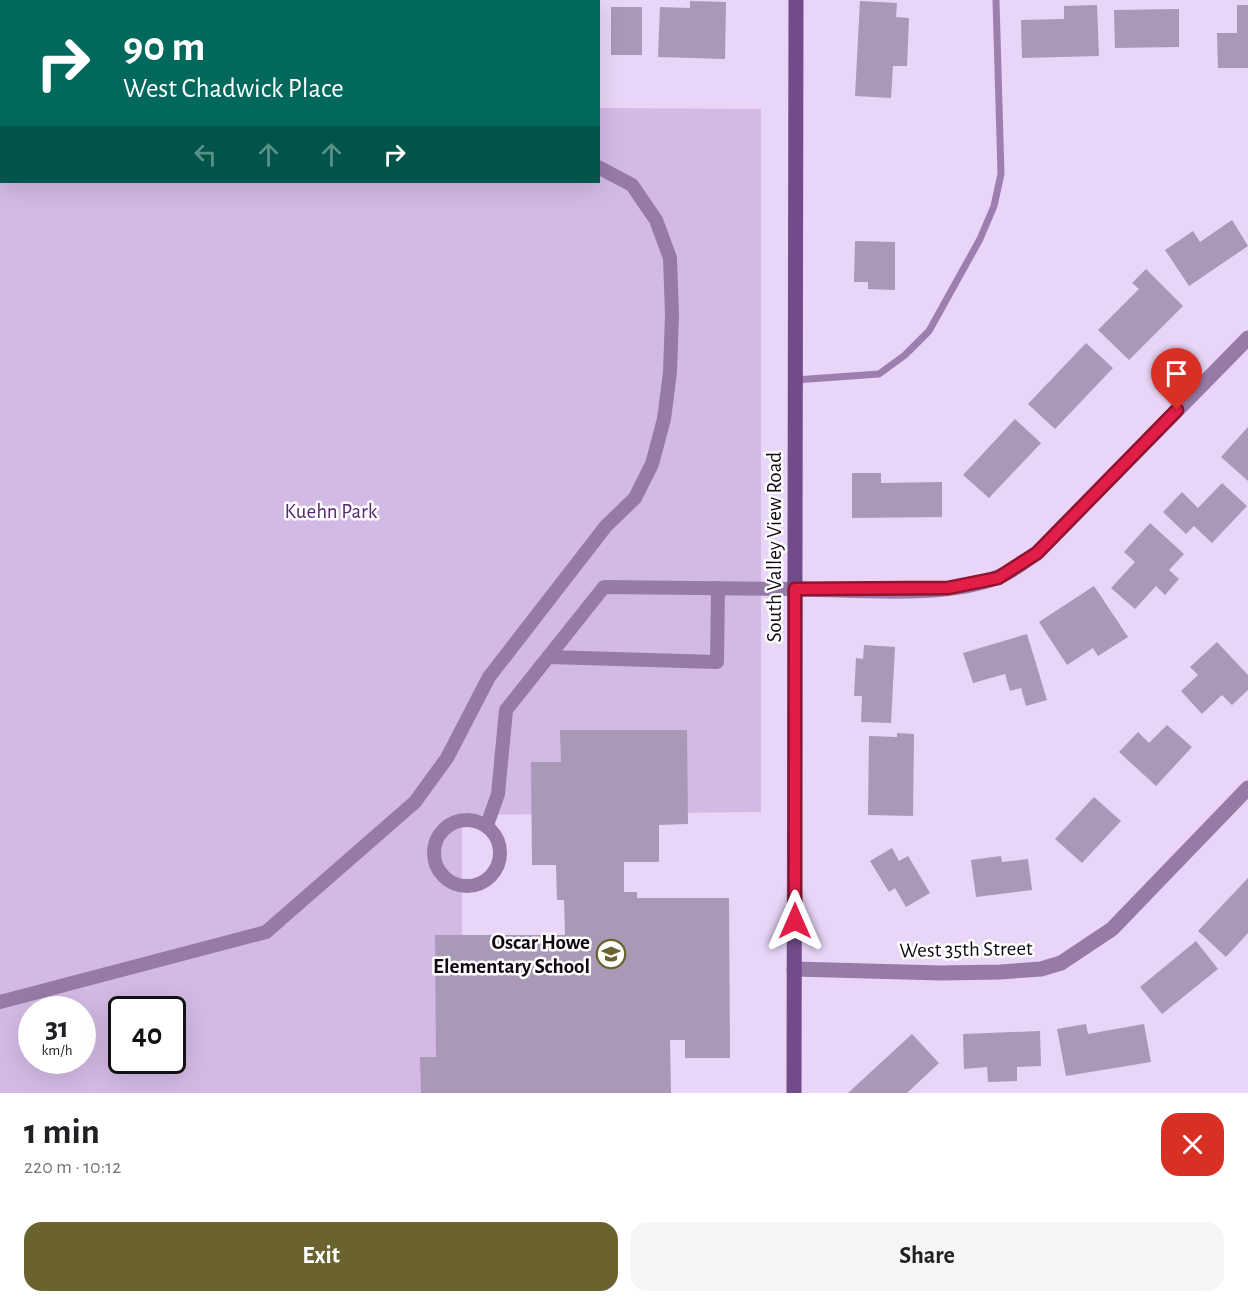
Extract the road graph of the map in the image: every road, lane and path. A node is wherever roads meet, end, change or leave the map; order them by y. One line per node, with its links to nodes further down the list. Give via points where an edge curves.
1 (796, 0): 5 (street, South Valley View Road)
2 (600, 168): 10 (lane, via 632,185 656,220 670,258 671,349 664,419 652,464 634,498 606,526 489,677 447,758 415,802 266,932)
3 (1248, 338): 5 (street, via 1037,553 998,578 948,588)
4 (718, 588): 5 (lane); 6 (lane, via 604,587); 6 (lane, via 717,662)
5 (795, 589): 9 (street, South Valley View Road)
6 (548, 657): 8 (lane, via 506,710 498,794)
7 (1248, 788): 9 (street, West 35th Street, via 1112,929 1061,963 1020,970 952,973)
8 (487, 825): 8 (lane, via 462,820 442,830 436,840 434,861 445,879 466,887 487,880 494,872 500,851)
9 (794, 969): 11 (street, South Valley View Road)
10 (0, 1002)
11 (794, 1093)

